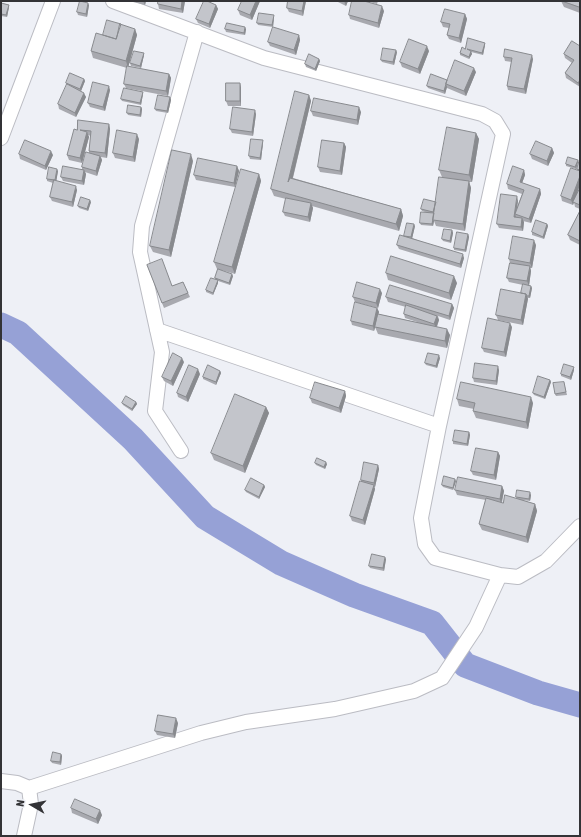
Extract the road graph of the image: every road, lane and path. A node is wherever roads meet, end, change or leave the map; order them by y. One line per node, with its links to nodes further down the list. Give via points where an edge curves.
1 (53, 1): 4 (street)
2 (113, 1): 3 (street)
3 (197, 32): 5 (street, via 142,226 140,252); 6 (street, via 264,58 482,114 495,121 504,134)
4 (1, 138)
5 (157, 330): 6 (street); 7 (street, via 162,352 155,411)
6 (438, 426): 9 (street, via 421,518 425,544 435,558)
7 (181, 451)
8 (580, 526): 9 (street, via 546,561 518,577)
9 (500, 575): 11 (street, via 476,627 442,678 414,691 335,709 246,722 201,733)
10 (1, 781): 11 (street)
11 (29, 788): 12 (street, via 31,804)
12 (24, 836)

